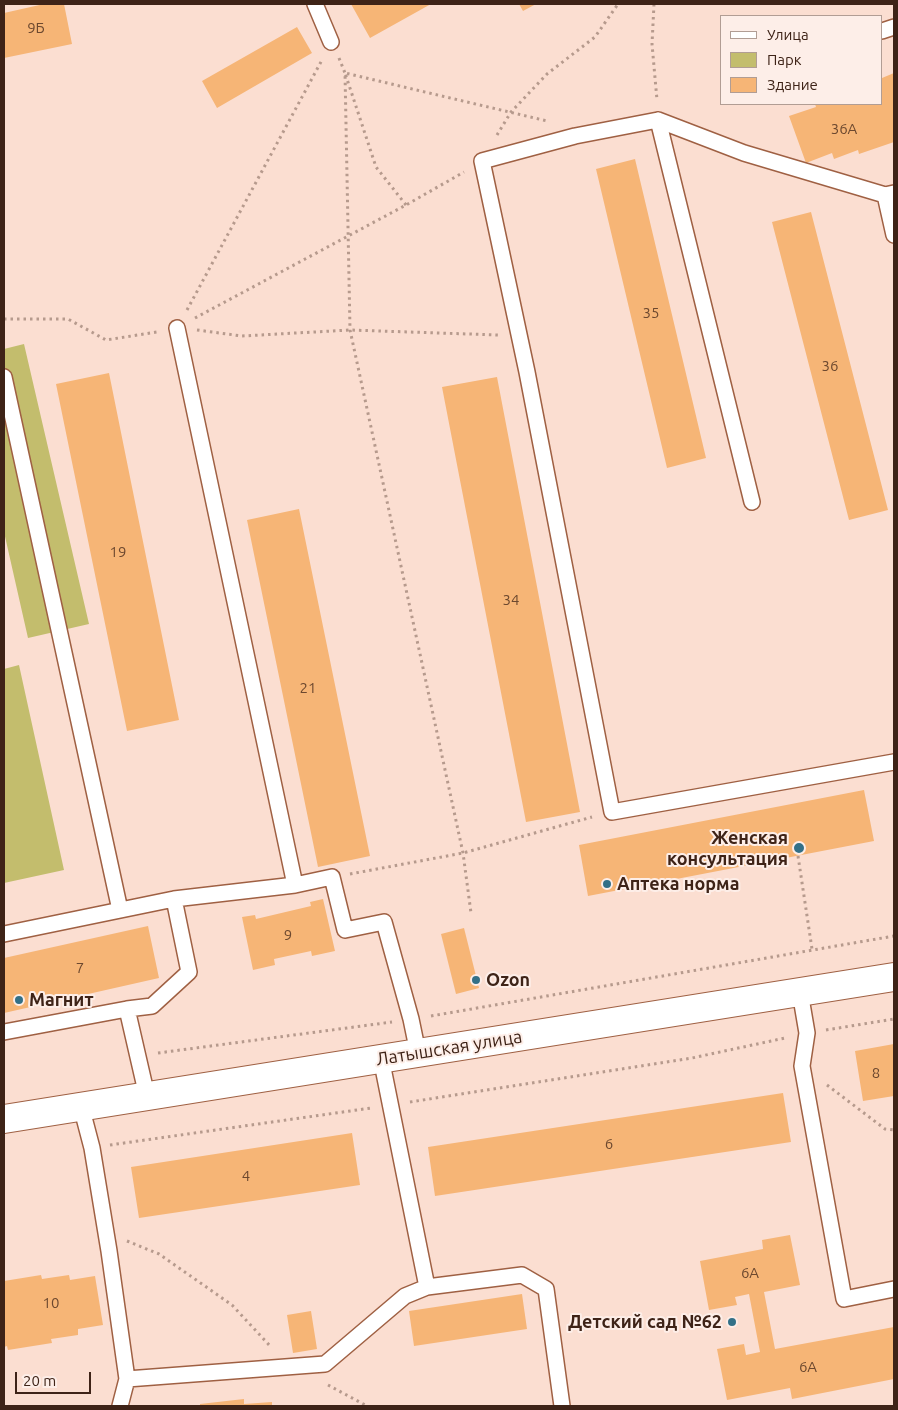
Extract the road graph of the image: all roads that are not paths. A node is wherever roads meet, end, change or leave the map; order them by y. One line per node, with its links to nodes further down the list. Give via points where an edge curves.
1 (315, 4): 2 (lane)
2 (331, 42)
3 (658, 120): 4 (lane, via 744,153); 8 (lane); 9 (lane, via 575,136 482,161 527,372 612,812)
4 (889, 194): 5 (lane)
5 (894, 235)
6 (177, 328): 10 (lane)
7 (4, 377): 12 (lane)
8 (752, 502)
9 (894, 762)
10 (295, 885): 11 (lane); 18 (lane, via 332,877 345,930 384,922)
11 (174, 899): 12 (lane); 16 (lane, via 189,972 152,1006)
12 (120, 910): 13 (lane)
13 (4, 934)
14 (894, 977): 15 (street, Латышская улица)
15 (800, 992): 18 (street, Латышская улица); 24 (lane, via 807,1033 802,1066 844,1300)
16 (127, 1009): 17 (lane); 20 (lane)
17 (4, 1032)
18 (418, 1053): 19 (street, Латышская улица)
19 (381, 1058): 20 (street, Латышская улица); 23 (lane)
20 (147, 1096): 21 (street, Латышская улица)
21 (81, 1106): 22 (street, Латышская улица); 25 (lane, via 92,1148)
22 (4, 1119)
23 (427, 1287): 25 (lane, via 405,1296 325,1364); 27 (lane, via 522,1275 546,1289)
24 (894, 1289)
25 (127, 1379): 26 (lane)
26 (120, 1406)
27 (562, 1406)

